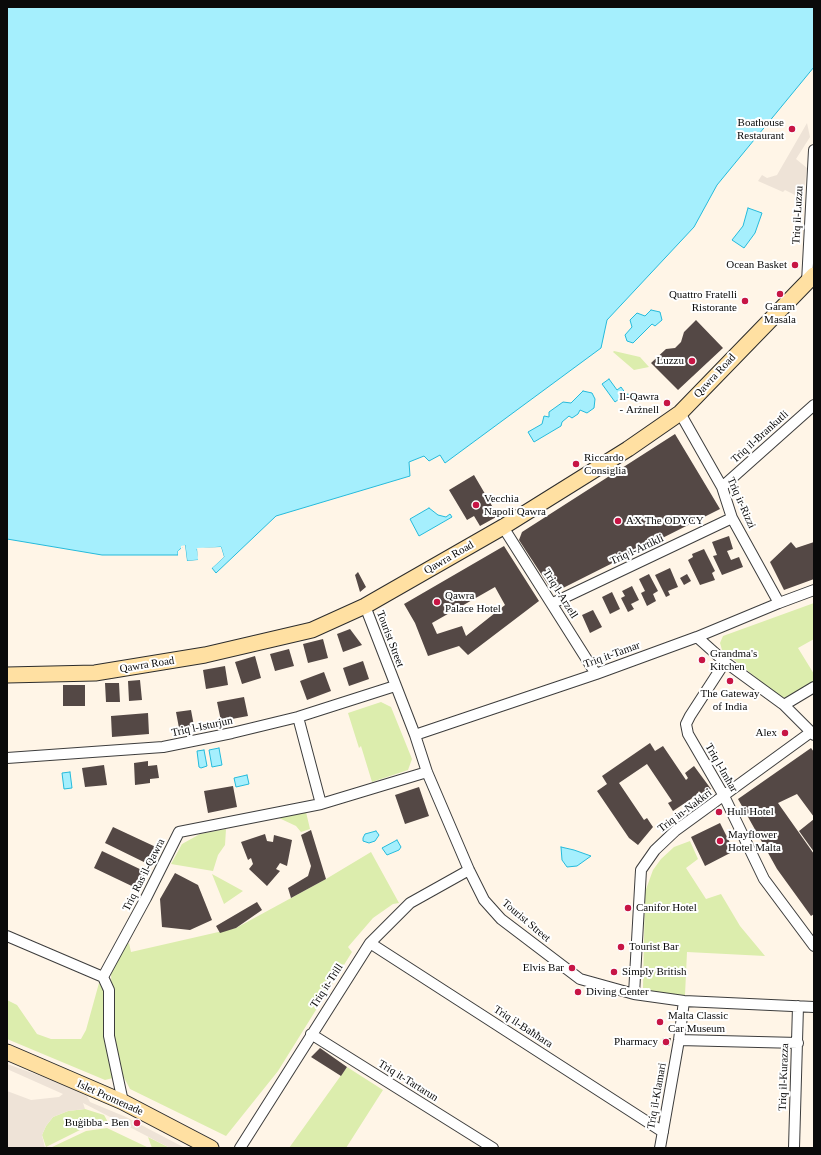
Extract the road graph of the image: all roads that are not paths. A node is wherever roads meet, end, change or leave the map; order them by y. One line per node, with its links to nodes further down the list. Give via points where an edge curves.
1 (814, 150): 2 (street, Triq il-Luzzu)
2 (811, 279): 4 (street, Qawra Road)
3 (814, 405): 5 (street, Triq il-Brankutli)
4 (680, 413): 5 (street, Triq ir-Rizzi); 7 (street, Qawra Road)
5 (722, 487): 6 (street, Triq ir-Rizzi)
6 (732, 518): 9 (street, Triq l-Artikli); 10 (street, Triq ir-Rizzi)
7 (504, 527): 9 (street, Triq l-Arzell); 11 (street, Qawra Road)
8 (814, 590): 10 (street, Triq it-Tamar)
9 (552, 603): 14 (street, Triq l-Arzell)
10 (779, 603): 12 (street, Triq it-Tamar)
11 (365, 606): 15 (street, Qawra Road, via 312,630 205,655 95,674); 16 (street, Tourist Street)
12 (697, 637): 13 (street); 14 (street, Triq it-Tamar)
13 (725, 662): 18 (street); 24 (street, Triq l-Imħar, via 686,724 688,734)
14 (596, 674): 21 (street, Triq it-Tamar)
15 (7, 675)
16 (395, 686): 19 (street, Triq l-Isturjun); 21 (street, Tourist Street)
17 (814, 687): 18 (street)
18 (784, 705): 20 (street)
19 (298, 717): 22 (street, Triq l-Isturjun, via 163,747); 25 (street)
20 (813, 733): 24 (street, Triq in-Nakkri)
21 (415, 735): 23 (street, Tourist Street)
22 (7, 758)
23 (427, 772): 25 (street, Triq Ras il-Qawra); 26 (street, Tourist Street)
24 (724, 796): 29 (street, Triq l-Imħar, via 764,879); 31 (street, Triq in-Nakkri, via 676,831 655,850 641,870)
25 (321, 804): 30 (street, Triq Ras il-Qawra, via 179,832)
26 (469, 870): 28 (street, Triq it-Trill, via 410,903); 31 (street, Tourist Street, via 484,900 501,919 536,947 580,978)
27 (7, 936): 30 (street)
28 (370, 943): 35 (street, Triq it-Trill); 40 (street, Triq il-Baħħara)
29 (814, 946)
30 (103, 977): 39 (street, via 109,990 109,1036)
31 (634, 994): 32 (street, Tourist Street)
32 (684, 1001): 33 (street, Tourist Street); 36 (street, Triq il-Klamari)
33 (798, 1006): 34 (street, Tourist Street); 37 (street, Triq il-Kurazza)
34 (814, 1007)
35 (311, 1034): 42 (street, Triq it-Trill); 43 (street, Triq it-Tartarun)
36 (679, 1040): 37 (street); 40 (street, Triq il-Klamari)
37 (798, 1043): 45 (street, Triq il-Kurazza)
38 (7, 1052): 39 (street, Islet Promenade)
39 (123, 1102): 41 (street, Islet Promenade)
40 (663, 1132): 44 (street, Triq il-Klamari)
41 (211, 1148)
42 (240, 1148)
43 (493, 1148)
44 (660, 1148)
45 (794, 1148)

